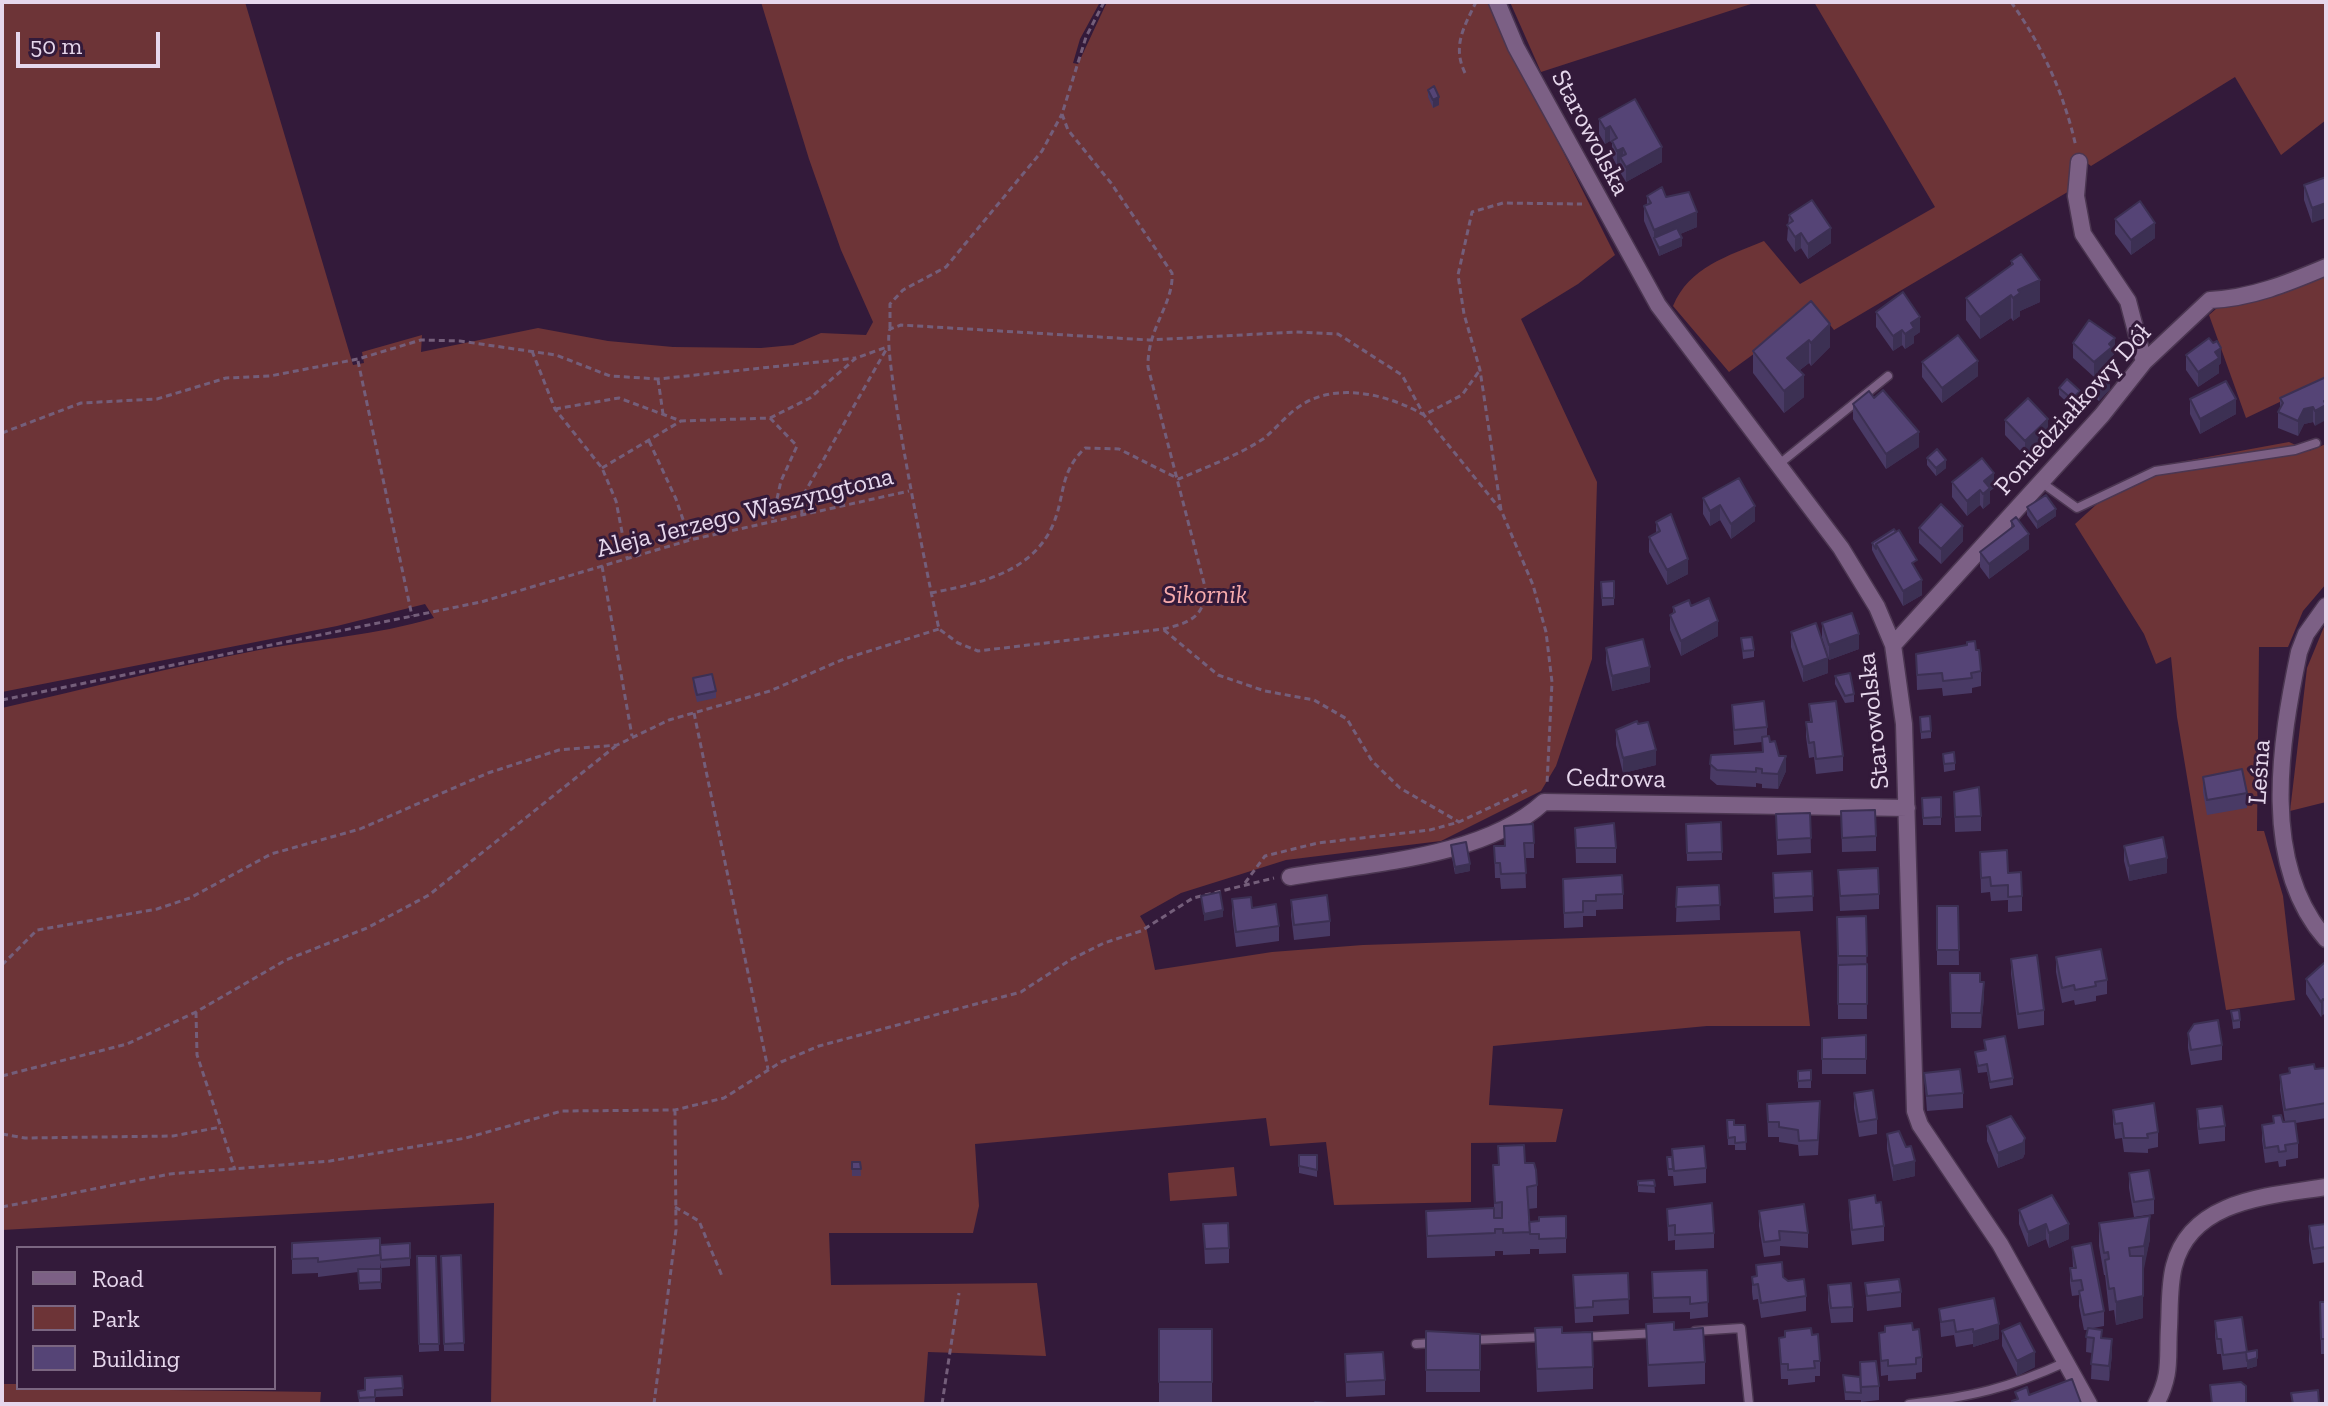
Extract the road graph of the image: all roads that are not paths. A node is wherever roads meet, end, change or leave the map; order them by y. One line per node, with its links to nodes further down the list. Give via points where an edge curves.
1 (1497, 2): 7 (street, Starowolska, via 1516,47 1670,324)
2 (2079, 162): 4 (street, via 2076,196 2083,234 2128,301)
3 (2326, 267): 4 (street, Poniedziałkowy Dół, via 2268,290 2210,300)
4 (2144, 362): 8 (street, Poniedziałkowy Dół)
5 (1888, 376): 7 (lane)
6 (2316, 443): 8 (lane, via 2155,471 2077,508)
7 (1778, 465): 10 (street, Starowolska, via 1841,548)
8 (2040, 482): 10 (street, Poniedziałkowy Dół)
9 (2326, 606): 13 (street, Leśna, via 2299,652 2281,808 2284,853 2296,895)
10 (1893, 645): 11 (street, Starowolska, via 1904,724)
11 (1907, 808): 12 (street, Cedrowa, via 1544,802 1524,820 1459,846); 22 (street, Starowolska, via 1915,1111 2000,1244)
12 (1290, 877)
13 (2326, 939)
14 (2326, 1187): 26 (street, via 2235,1203 2207,1218 2186,1238 2173,1267 2170,1369)
15 (1685, 1331): 23 (lane, via 1741,1328)
16 (1669, 1332): 18 (lane)
17 (1554, 1337): 19 (lane)
18 (1568, 1337)
19 (1464, 1341)
20 (1448, 1342): 21 (lane)
21 (1416, 1344)
22 (2066, 1362): 24 (lane, via 2014,1385); 25 (street, Starowolska)
23 (1749, 1404)
24 (1909, 1404)
25 (2089, 1404)
26 (2156, 1404)

